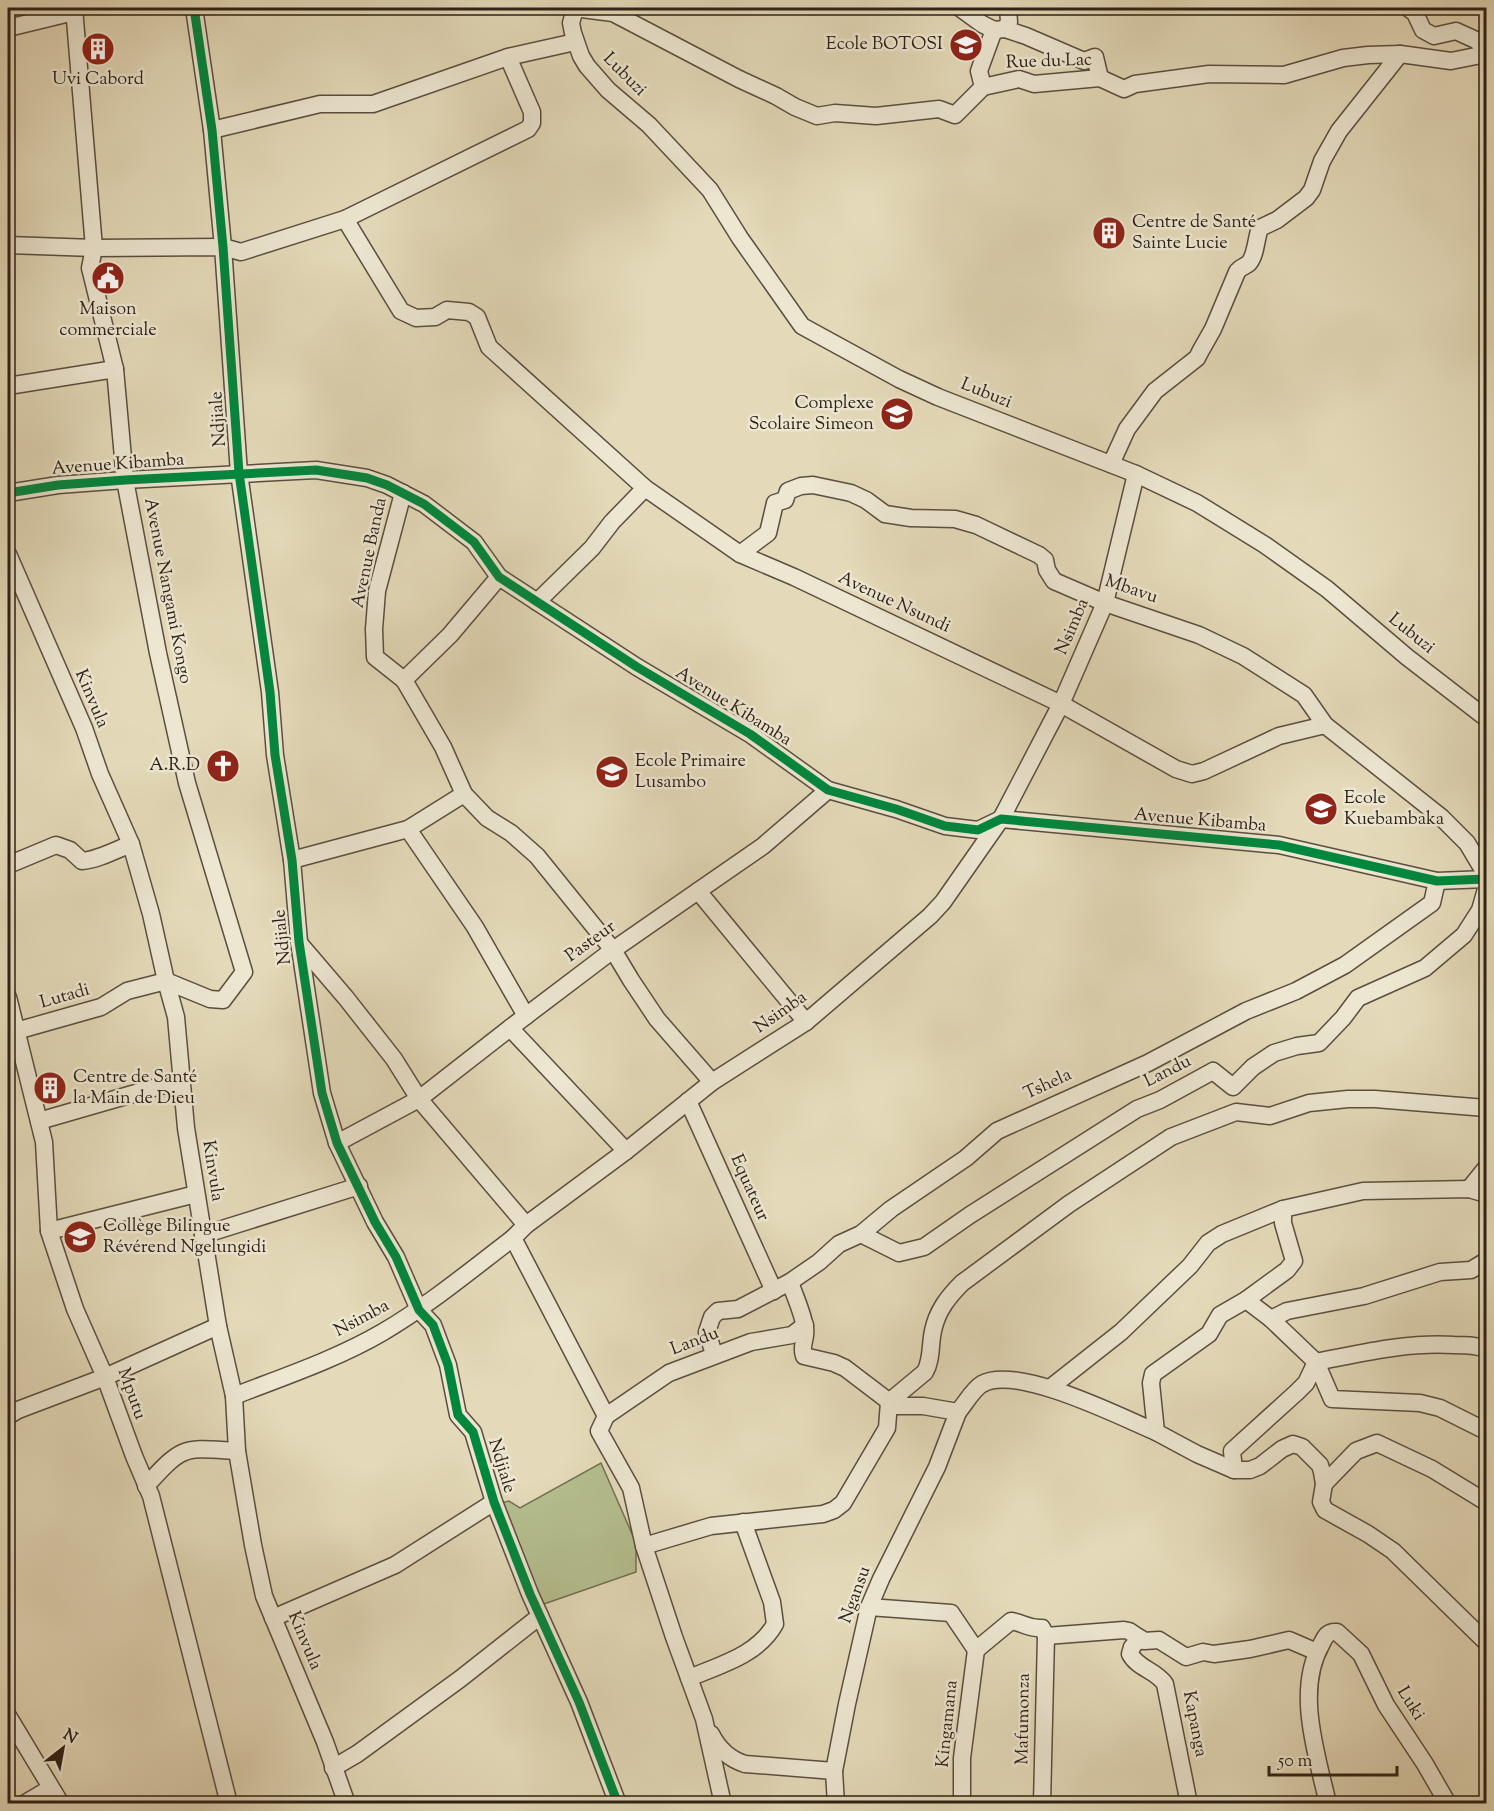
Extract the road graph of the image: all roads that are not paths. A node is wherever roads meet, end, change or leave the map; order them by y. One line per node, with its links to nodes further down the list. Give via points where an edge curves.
1 (194, 8): 15 (street, Ndjiale)
2 (574, 8): 9 (street, Lubuzi, via 571,22); 14 (street, Rue du Lac, via 614,13 738,79 818,116 876,116 939,109 955,115)
3 (960, 8): 8 (street, via 982,24)
4 (1008, 8): 8 (street, via 1009,22)
5 (1408, 8): 11 (street, via 1423,30 1434,36 1456,31 1478,41)
6 (74, 10): 7 (street); 19 (street, Avenue Nangami Kongo)
7 (8, 28)
8 (999, 29): 13 (street, via 1084,60 1095,57); 14 (street, via 979,71)
9 (575, 42): 12 (street); 22 (street, Lubuzi, via 587,66 608,90 649,125 715,197 806,329 938,397)
10 (1400, 54): 11 (street, Rue du Lac, via 1451,61); 13 (street, Rue du Lac, via 1343,58 1284,75 1209,74 1135,84 1124,89); 22 (street, via 1338,131 1306,198 1260,228 1252,257 1239,268 1197,358 1155,391 1127,429)
11 (1486, 54)
12 (508, 57): 15 (street, via 373,104 320,104); 16 (street, via 532,112 528,129)
13 (1100, 78): 14 (street, Rue du Lac, via 1034,84 1019,79)
14 (983, 87)
15 (212, 130): 18 (street, Ndjiale)
16 (345, 219): 18 (street, via 241,252); 26 (street, Avenue Nsundi, via 401,310 416,318 447,310 477,316 489,347)
17 (8, 245): 19 (street)
18 (224, 247): 19 (street); 23 (street, Ndjiale)
19 (94, 248): 20 (street, Avenue Nangami Kongo, via 90,268)
20 (115, 369): 21 (street); 25 (street, Avenue Nangami Kongo)
21 (8, 386)
22 (1111, 464): 24 (street, Lubuzi)
23 (239, 473): 25 (street, Avenue Kibamba); 28 (street, Avenue Kibamba, via 339,472 367,478); 43 (street, Ndjiale)
24 (1136, 474): 33 (street, Nsimba); 36 (street, Lubuzi, via 1197,503 1265,545 1318,582)
25 (125, 480): 27 (street, Avenue Kibamba); 52 (street, Avenue Nangami Kongo, via 187,783 243,970 223,1000 210,999)
26 (645, 488): 30 (street, Avenue Nsundi); 32 (street)
27 (8, 493)
28 (403, 493): 31 (street, Avenue Kibamba, via 474,542); 34 (street, Avenue Banda, via 377,591 374,629 375,657)
29 (8, 554): 42 (street, Kinvula)
30 (740, 554): 33 (street, Mbavu, via 768,533 775,503 785,501 788,492 813,485 851,493 885,514 955,519 976,525 1039,555 1054,580); 35 (street, Avenue Nsundi)
31 (499, 577): 32 (street, Avenue Kibamba); 34 (street, via 450,635)
32 (537, 602): 38 (street, Avenue Kibamba, via 750,734)
33 (1105, 603): 35 (street, Nsimba); 37 (street, Mbavu, via 1199,635 1242,656 1304,695)
34 (404, 680): 39 (street, via 444,747)
35 (1061, 704): 37 (street, Avenue Nsundi, via 1161,762 1192,774 1279,736); 40 (street, Nsimba)
36 (1486, 718)
37 (1325, 725): 45 (street, Mbavu, via 1434,810 1467,843)
38 (828, 790): 40 (street, Avenue Kibamba, via 945,826 978,830); 49 (street, Pasteur, via 763,846)
39 (464, 794): 41 (street); 51 (street, via 487,818 537,856)
40 (1001, 819): 47 (street, Avenue Kibamba, via 1279,845); 55 (street, Nsimba, via 943,903)
41 (408, 829): 43 (street); 54 (street, via 475,927)
42 (131, 844): 44 (street, via 86,861 56,845); 52 (street, Kinvula, via 152,914)
43 (292, 860): 50 (street, Ndjiale)
44 (8, 865)
45 (1486, 875)
46 (1486, 879): 47 (street, Avenue Kibamba)
47 (1437, 881): 74 (street, Tshela, via 1432,903 1345,965 1148,1063 997,1131)
48 (1486, 889): 74 (street, Landu, via 1480,910 1464,935 1425,968 1358,998 1319,1043 1274,1053 1252,1067 1233,1087 1213,1071 1160,1101 1137,1109 924,1247 899,1253)
49 (698, 891): 51 (street, Pasteur); 55 (street)
50 (299, 942): 60 (street, via 394,1059); 64 (street, Ndjiale, via 322,1093)
51 (612, 950): 54 (street, Pasteur); 59 (street, via 657,1018)
52 (166, 981): 57 (street, Lutadi, via 128,991 101,1007); 58 (street, Kinvula, via 176,1017)
53 (8, 997): 57 (street, Mputu)
54 (526, 1016): 56 (street, Pasteur)
55 (806, 1022): 59 (street, Nsimba)
56 (510, 1028): 60 (street, Pasteur); 65 (street)
57 (12, 1034): 63 (street, Mputu)
58 (181, 1080): 63 (street); 69 (street, Kinvula)
59 (712, 1082): 61 (street, Nsimba)
60 (419, 1099): 64 (street, Pasteur); 72 (street)
61 (688, 1101): 65 (street, Nsimba); 79 (street, Equateur)
62 (1486, 1108): 91 (street, via 1375,1099 1328,1100 1270,1116 1236,1112 1171,1137 1069,1204 962,1283 947,1298 939,1314 925,1372)
63 (39, 1121): 73 (street, Mputu)
64 (337, 1143): 67 (street, Ndjiale)
65 (626, 1151): 72 (street, Nsimba)
66 (1486, 1168): 68 (street)
67 (359, 1186): 75 (street); 81 (street, Ndjiale)
68 (1469, 1189): 70 (street); 71 (street, via 1363,1191)
69 (196, 1194): 73 (street); 75 (street, Kinvula)
70 (1486, 1194)
71 (1283, 1209): 80 (street, via 1294,1261); 89 (street, via 1208,1243 1190,1266 1121,1332)
72 (526, 1225): 76 (street, Nsimba)
73 (50, 1232): 88 (street, Mputu, via 75,1309)
74 (861, 1234): 78 (street, Tshela, via 839,1244)
75 (203, 1235): 84 (street, Kinvula)
76 (513, 1238): 81 (street, Nsimba); 94 (street)
77 (1486, 1261): 82 (street, via 1471,1270 1440,1272 1364,1296 1287,1311)
78 (790, 1282): 79 (street, Tshela); 83 (street)
79 (774, 1291): 86 (street, Tshela, via 738,1309 718,1311 712,1317 707,1332)
80 (1246, 1300): 82 (street); 96 (street, via 1220,1315 1209,1334 1153,1374)
81 (419, 1310): 90 (street, Nsimba, via 362,1343); 101 (street, Ndjiale, via 434,1325 448,1365 458,1415 473,1432)
82 (1271, 1319): 87 (street)
83 (805, 1325): 86 (street, Landu, via 792,1335); 91 (street, via 806,1335 801,1344 804,1356 845,1368)
84 (218, 1326): 88 (street); 90 (street, Kinvula)
85 (1486, 1349): 87 (street, via 1409,1344)
86 (714, 1354): 94 (street, Landu, via 669,1372)
87 (1316, 1362): 95 (street, via 1332,1399 1420,1403 1440,1408); 98 (street, via 1298,1392 1232,1451)
88 (105, 1377): 93 (street); 100 (street, Mputu)
89 (1050, 1388): 92 (street, via 1000,1379 982,1384); 96 (street)
90 (234, 1396): 97 (street, Kinvula)
91 (889, 1402): 92 (street, via 898,1407 923,1406); 103 (street, via 887,1428 843,1503 823,1514)
92 (958, 1412): 105 (street, Ngansu, via 937,1467)
93 (8, 1416)
94 (606, 1416): 104 (street, via 599,1431 629,1482)
95 (1486, 1431)
96 (1156, 1432): 98 (street)
97 (237, 1451): 100 (street, via 183,1451); 107 (street, Kinvula, via 259,1575)
98 (1234, 1470): 99 (street, via 1260,1466 1293,1444 1320,1465)
99 (1324, 1484): 102 (street, via 1356,1451 1377,1443 1432,1469); 110 (street, via 1321,1502 1325,1510 1393,1551)
100 (146, 1486): 121 (street, Mputu)
101 (494, 1502): 106 (street, Ndjiale); 107 (street, via 395,1565)
102 (1486, 1502)
103 (743, 1522): 104 (street); 113 (street, via 772,1602 775,1624 748,1652)
104 (644, 1546): 113 (street)
105 (869, 1606): 111 (street, via 951,1613); 117 (street, Ngansu)
106 (540, 1617): 116 (street); 123 (street, Ndjiale, via 579,1702)
107 (273, 1618): 116 (street, Kinvula)
108 (1046, 1636): 109 (street, via 1124,1630); 111 (street, via 1042,1628 1011,1621); 127 (street, Mafumonza)
109 (1140, 1638): 112 (street, via 1159,1641 1186,1658 1288,1640); 128 (street, Kapanga, via 1130,1654 1166,1684)
110 (1486, 1642)
111 (976, 1650): 126 (street, Kingamana, via 962,1758)
112 (1317, 1652): 129 (street, via 1309,1716); 130 (street, Luki, via 1327,1635 1337,1632 1360,1654 1386,1705)
113 (689, 1677): 115 (street)
114 (8, 1716): 118 (street)
115 (704, 1719): 117 (street, via 716,1745 736,1762); 124 (street)
116 (333, 1768): 122 (street, Kinvula)
117 (834, 1771): 125 (street, Ngansu)
118 (51, 1788): 119 (street); 120 (street)
119 (24, 1803)
120 (61, 1803)
121 (229, 1803)
122 (347, 1803)
123 (618, 1803)
124 (723, 1803)
125 (836, 1803)
126 (962, 1803)
127 (1042, 1803)
128 (1189, 1803)
129 (1328, 1803)
130 (1448, 1803)

